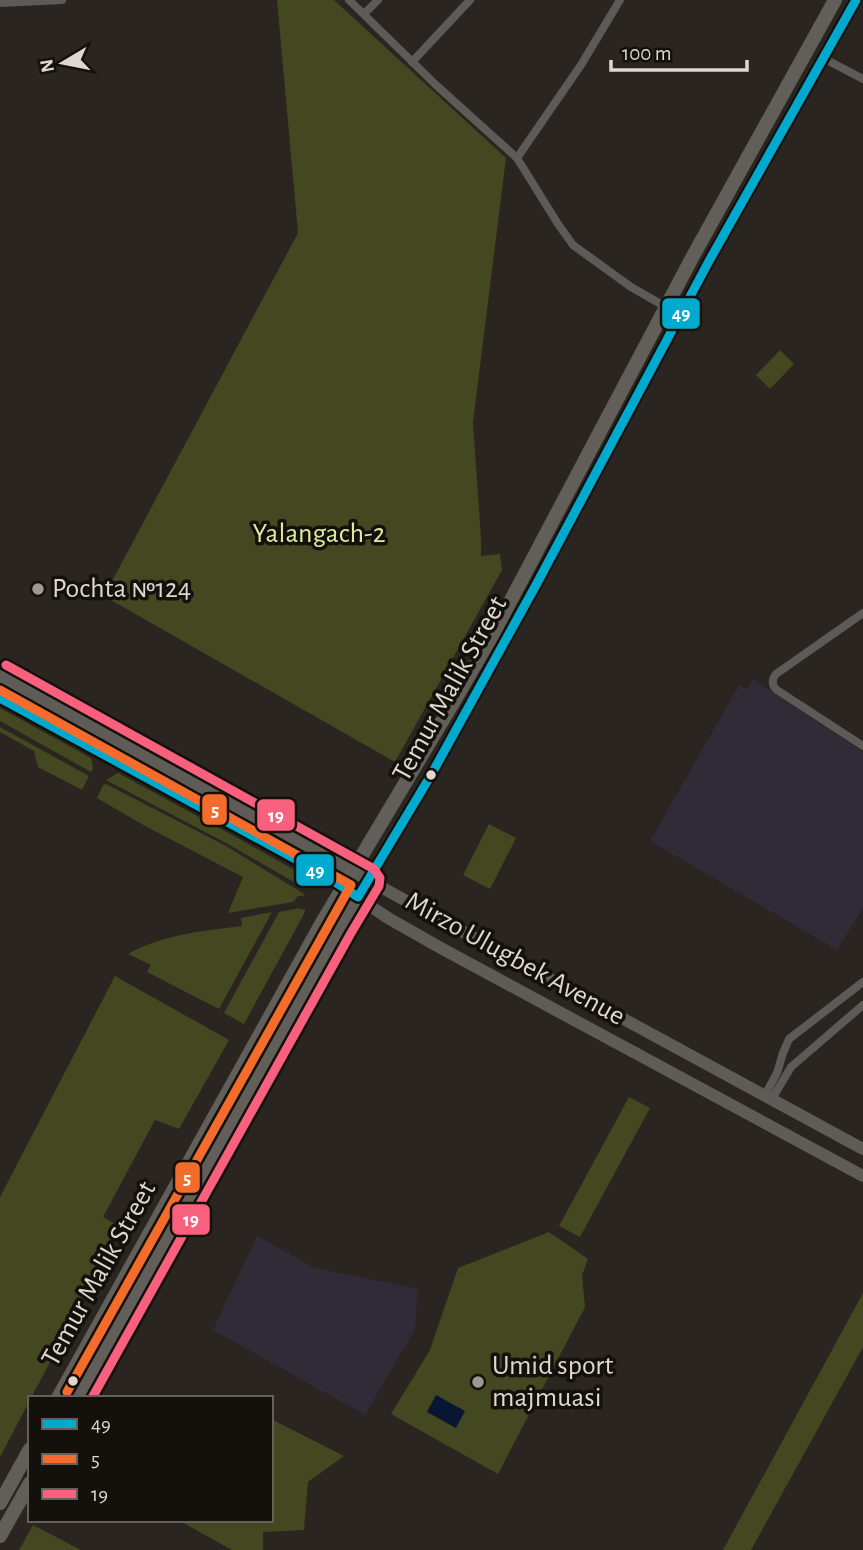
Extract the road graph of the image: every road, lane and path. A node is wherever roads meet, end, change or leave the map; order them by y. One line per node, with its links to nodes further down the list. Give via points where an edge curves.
1 (62, 0): 8 (street)
2 (349, 0): 9 (street)
3 (378, 0): 9 (street)
4 (470, 0): 11 (street)
5 (620, 0): 13 (street)
6 (835, 0): 14 (highway, Temur Malik Street)
7 (856, 0): 10 (highway, Temur Malik Street)
8 (0, 3)
9 (364, 14): 11 (street)
10 (823, 58): 12 (street); 22 (highway, Temur Malik Street, via 431,775)
11 (412, 62): 13 (street)
12 (863, 79)
13 (517, 158): 14 (street, via 573,245)
14 (666, 307): 21 (highway, Temur Malik Street, via 492,634)
15 (863, 613): 18 (street, via 776,674 773,681 777,690)
16 (0, 676): 19 (main road, Mirzo Ulugbek Avenue)
17 (0, 698): 20 (main road, Mirzo Ulugbek Avenue)
18 (861, 743)
19 (200, 786): 20 (main road); 21 (main road, Mirzo Ulugbek Avenue)
20 (191, 802): 23 (main road, Mirzo Ulugbek Avenue)
21 (353, 870): 22 (main road, Mirzo Ulugbek Avenue); 23 (highway, Temur Malik Street)
22 (368, 880): 24 (highway, Temur Malik Street); 26 (main road, Mirzo Ulugbek Avenue)
23 (343, 887): 24 (main road, Mirzo Ulugbek Avenue); 34 (highway, Temur Malik Street)
24 (358, 897): 28 (main road, Mirzo Ulugbek Avenue, via 388,918); 35 (highway, Temur Malik Street)
25 (863, 982): 31 (street, via 789,1039)
26 (578, 994): 28 (main road); 29 (main road, Mirzo Ulugbek Avenue)
27 (863, 1005): 31 (street, via 791,1067)
28 (567, 1015): 30 (main road, Mirzo Ulugbek Avenue)
29 (664, 1040): 30 (main road); 31 (main road, Mirzo Ulugbek Avenue)
30 (652, 1061): 33 (main road, Mirzo Ulugbek Avenue)
31 (769, 1097): 32 (main road, Mirzo Ulugbek Avenue)
32 (863, 1149)
33 (863, 1176)
34 (75, 1367): 35 (highway); 36 (highway, Temur Malik Street)
35 (90, 1377): 37 (highway, Temur Malik Street)
36 (59, 1396)
37 (79, 1396)
38 (28, 1453): 40 (highway)
39 (28, 1487): 41 (highway)
40 (0, 1503)
41 (0, 1536)

